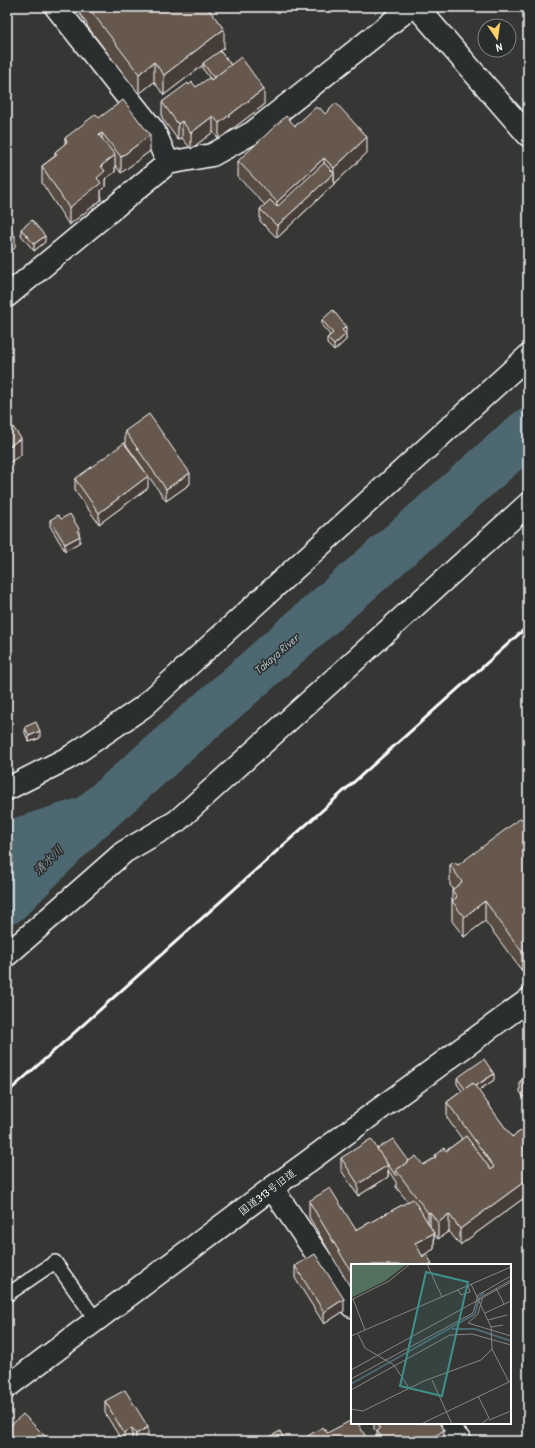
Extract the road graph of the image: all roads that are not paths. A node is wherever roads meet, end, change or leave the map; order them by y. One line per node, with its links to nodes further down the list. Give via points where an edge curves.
1 (56, 7): 5 (street, via 154,131)
2 (412, 7): 5 (street, via 252,133 212,155)
3 (417, 7): 4 (street)
4 (528, 135)
5 (168, 163): 6 (street)
6 (7, 296)
7 (528, 356): 9 (street, via 143,707 70,757)
8 (528, 504): 10 (street, via 177,821 124,852)
9 (7, 789)
10 (7, 955)
11 (528, 1000): 12 (street, 国道313号旧道)
12 (272, 1188): 14 (street); 15 (street, 国道313号旧道)
13 (7, 1294): 15 (lane, via 55,1262)
14 (351, 1305)
15 (96, 1320): 16 (street, 国道313号旧道)
16 (7, 1387)
17 (445, 1424): 18 (street)
18 (460, 1441)

